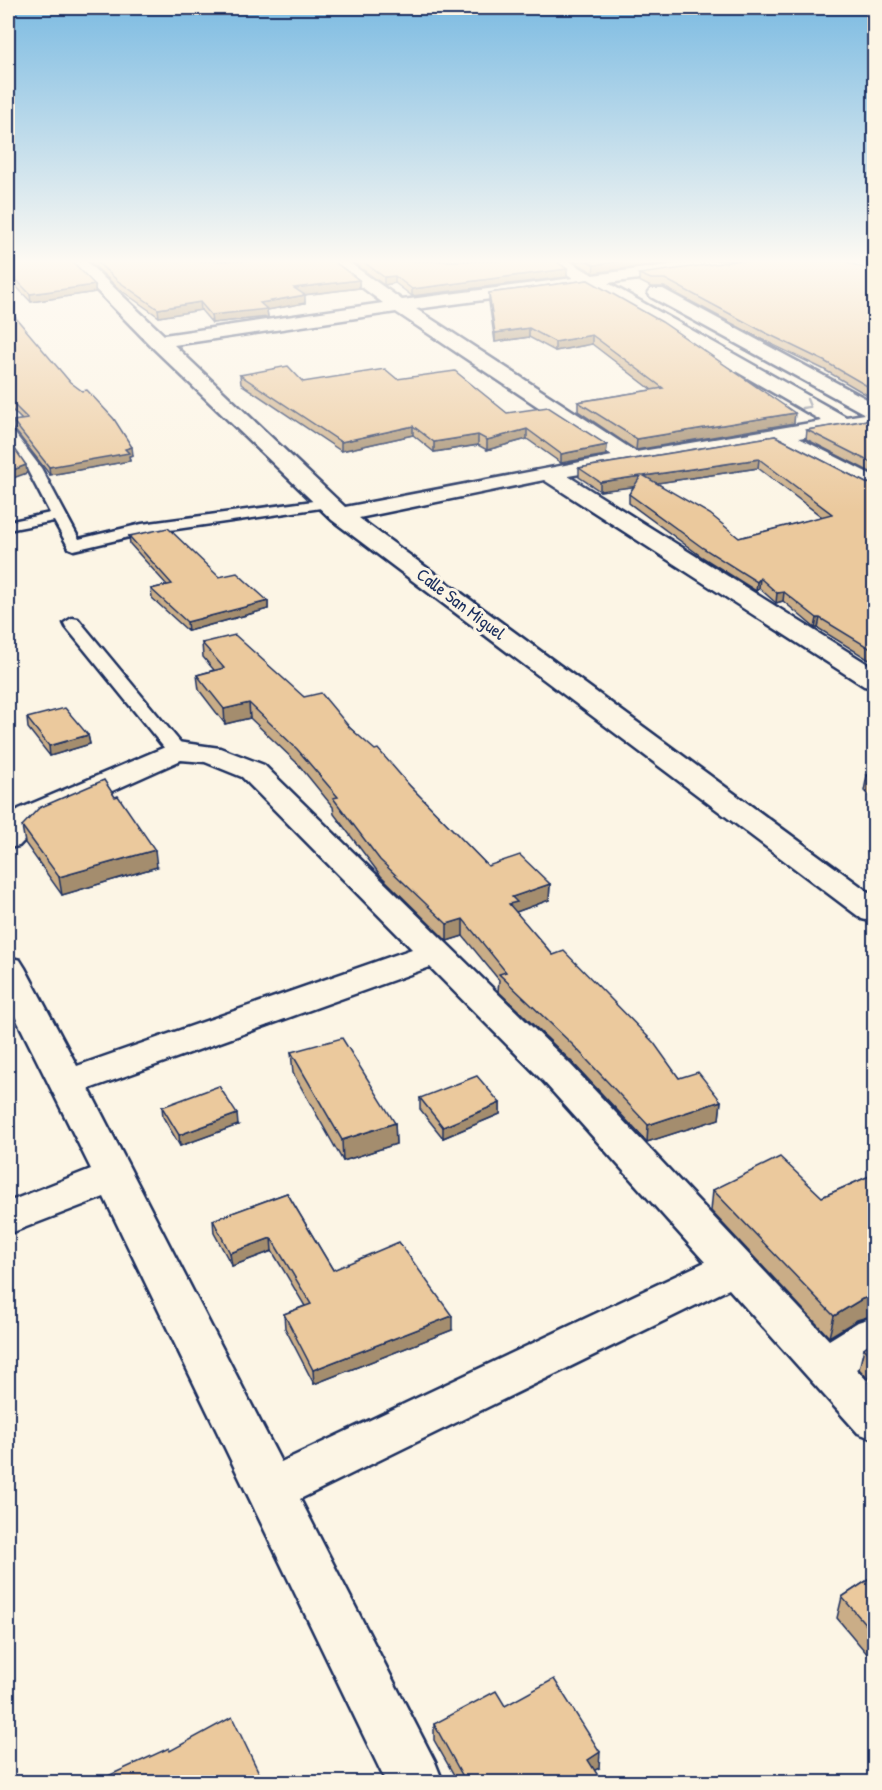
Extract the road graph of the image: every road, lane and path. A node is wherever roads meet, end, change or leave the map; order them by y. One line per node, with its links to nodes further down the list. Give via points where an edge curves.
1 (161, 345): 14 (street, Calle San Miguel)
2 (458, 345): 11 (street)
3 (702, 345): 7 (street, one-way to 7)
4 (752, 345): 5 (street)
5 (874, 411)
6 (874, 419): 7 (street)
7 (842, 424): 9 (street)
8 (8, 434): 10 (lane)
9 (775, 434): 11 (street); 13 (street)
10 (12, 447): 15 (lane, via 33,468)
11 (632, 459): 12 (street)
12 (548, 473): 14 (street); 18 (street)
13 (874, 485)
14 (334, 509): 15 (lane, via 141,529 74,545); 21 (street, Calle San Miguel)
15 (58, 516): 16 (lane)
16 (8, 526)
17 (72, 623): 19 (lane)
18 (874, 680)
19 (177, 751): 20 (street, via 30,816); 22 (street, via 210,754 253,771)
20 (8, 838)
21 (874, 912)
22 (436, 953): 24 (street); 27 (street, via 557,1073)
23 (8, 968): 24 (street)
24 (67, 1083): 25 (street)
25 (114, 1176): 26 (street); 31 (street)
26 (8, 1219)
27 (735, 1267): 29 (street); 31 (street)
28 (874, 1335): 29 (street)
29 (825, 1365): 30 (street)
30 (874, 1419)
31 (270, 1490): 32 (street)
32 (415, 1782)

